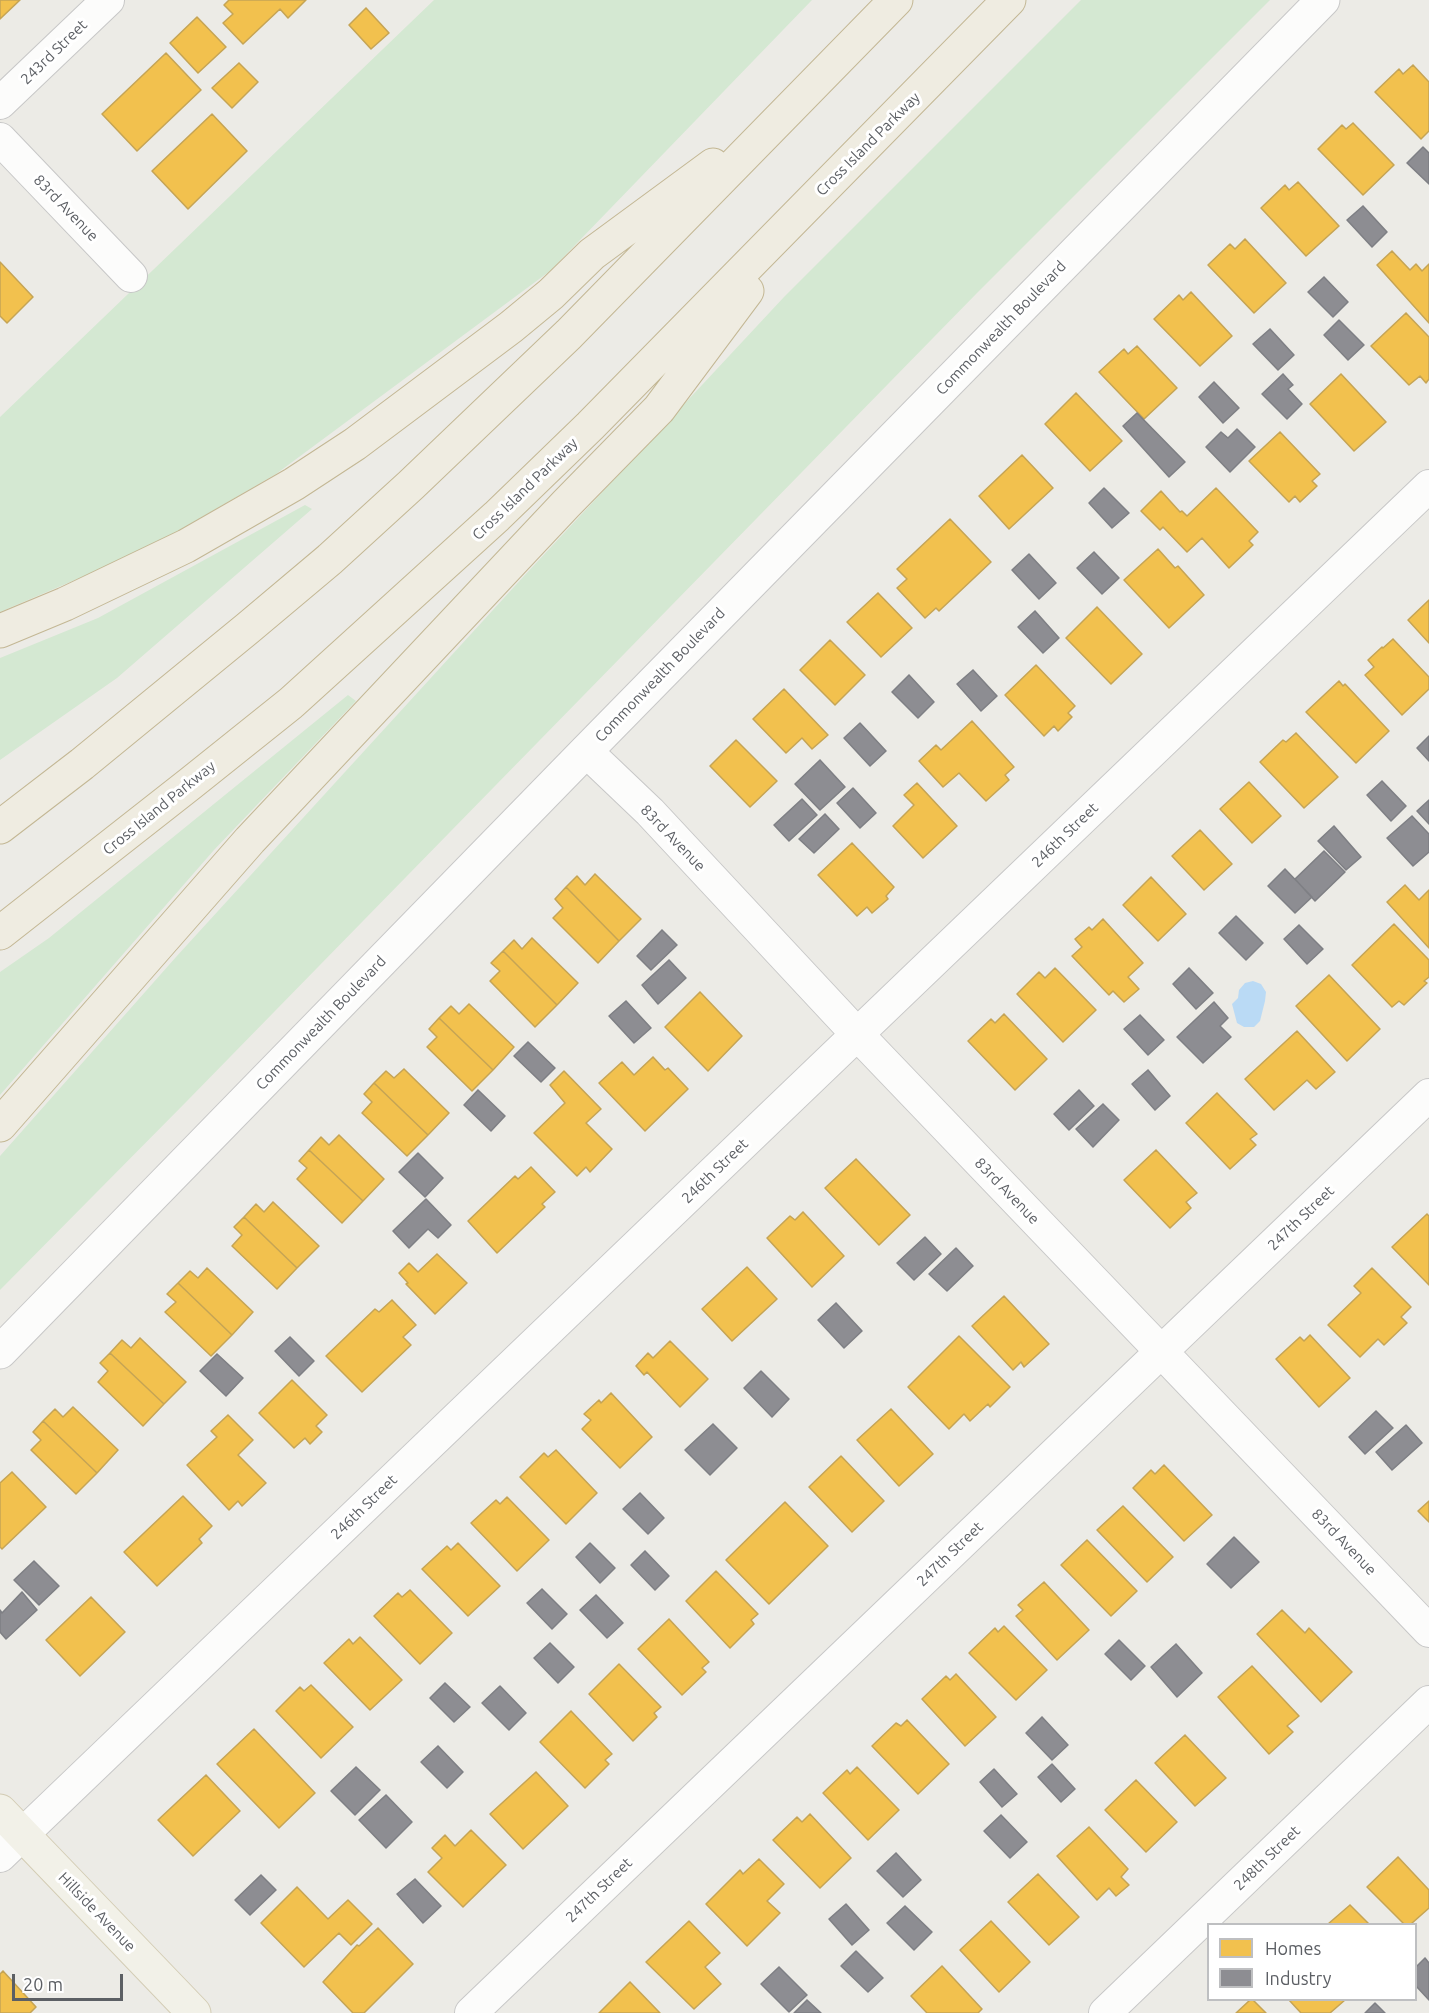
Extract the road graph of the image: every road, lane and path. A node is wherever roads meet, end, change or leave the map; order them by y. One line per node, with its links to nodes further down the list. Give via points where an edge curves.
1 (108, 0): 5 (street, 243rd Street)
2 (896, 0): 6 (highway)
3 (1009, 0): 8 (highway, Cross Island Parkway)
4 (1323, 0): 12 (street, Commonwealth Boulevard)
5 (0, 103)
6 (794, 104): 11 (highway, via 592,254 511,327 356,444 186,546); 13 (highway, via 569,334 346,544 165,696)
7 (0, 140): 9 (street, 83rd Avenue)
8 (826, 187): 14 (highway, Cross Island Parkway, via 590,426 392,612 291,702); 17 (highway, via 658,409 250,840)
9 (132, 276)
10 (1429, 486): 15 (street, 246th Street)
11 (0, 631)
12 (586, 751): 15 (street, 83rd Avenue, via 650,812); 19 (street, Commonwealth Boulevard)
13 (0, 827)
14 (0, 933)
15 (857, 1034): 18 (street, 83rd Avenue); 23 (street, 246th Street)
16 (1429, 1095): 18 (street, 247th Street)
17 (0, 1125)
18 (1161, 1351): 20 (street, 83rd Avenue); 25 (street, 247th Street)
19 (0, 1352)
20 (1429, 1631)
21 (1429, 1702): 26 (street, 248th Street)
22 (0, 1811): 23 (main road, Hillside Avenue)
23 (11, 1845): 24 (main road, Hillside Avenue)
24 (194, 2013)
25 (471, 2013)
26 (1105, 2013)

